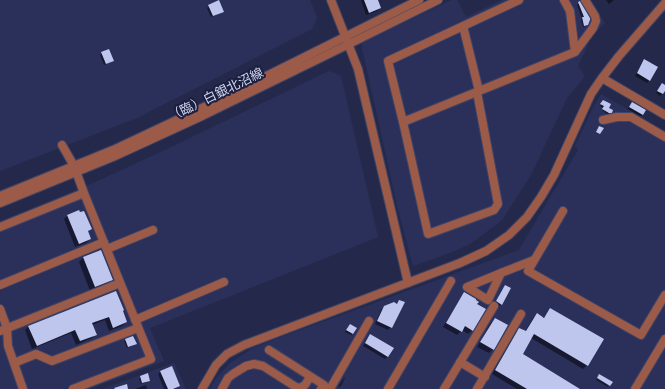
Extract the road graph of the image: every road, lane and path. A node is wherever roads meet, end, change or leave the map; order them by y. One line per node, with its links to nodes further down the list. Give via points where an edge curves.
1 (331, 0): 9 (street)
2 (419, 0): 9 (street, （臨）白銀北沼線)
3 (438, 0): 10 (street, （臨）白銀北沼線)
4 (519, 0): 8 (street)
5 (564, 0): 11 (street, via 570,11)
6 (585, 0): 11 (street, via 596,21)
7 (665, 3): 12 (street)
8 (463, 26): 13 (street); 16 (street, via 388,62)
9 (345, 36): 10 (street); 19 (street, （臨）白銀北沼線)
10 (349, 44): 19 (street, （臨）白銀北沼線, via 115,156); 32 (street, via 358,69)
11 (575, 52): 13 (street)
12 (602, 78): 14 (street); 32 (street, via 542,198 527,217 509,235 486,251)
13 (478, 92): 16 (street); 16 (street, via 498,204 494,210 428,234)
14 (665, 115)
15 (603, 120): 17 (street, via 631,117)
16 (403, 122)
17 (665, 137)
18 (62, 145): 19 (street)
19 (75, 169): 20 (street); 21 (street, （臨）白銀北沼線); 22 (street, （臨）白銀北沼線)
20 (84, 193): 24 (street); 26 (street)
21 (0, 196)
22 (0, 203)
23 (563, 211): 27 (street)
24 (0, 227)
25 (153, 230): 26 (street)
26 (105, 245): 31 (street); 33 (street)
27 (534, 260): 28 (street); 34 (street, via 528,271 641,335)
28 (501, 274)
29 (451, 281): 52 (street)
30 (224, 282): 39 (street)
31 (120, 283): 39 (street); 40 (street)
32 (408, 283): 50 (street, via 244,345 227,354 216,365)
33 (0, 285)
34 (665, 295)
35 (494, 306): 43 (street)
36 (0, 310): 40 (street)
37 (521, 314): 45 (street)
38 (369, 321): 47 (street)
39 (136, 324): 44 (street, via 52,361 36,354); 49 (street, via 150,359)
40 (4, 330): 44 (street)
41 (665, 339): 55 (street)
42 (268, 350): 46 (street)
43 (460, 362): 45 (street); 53 (street)
44 (14, 363): 48 (street)
45 (484, 376): 54 (street)
46 (310, 377): 47 (street); 51 (street, via 300,388 263,366 254,364 233,374)
47 (326, 388)
48 (23, 389)
49 (73, 389)
50 (202, 389)
51 (222, 389)
52 (388, 389)
53 (444, 389)
54 (477, 389)
55 (635, 389)

